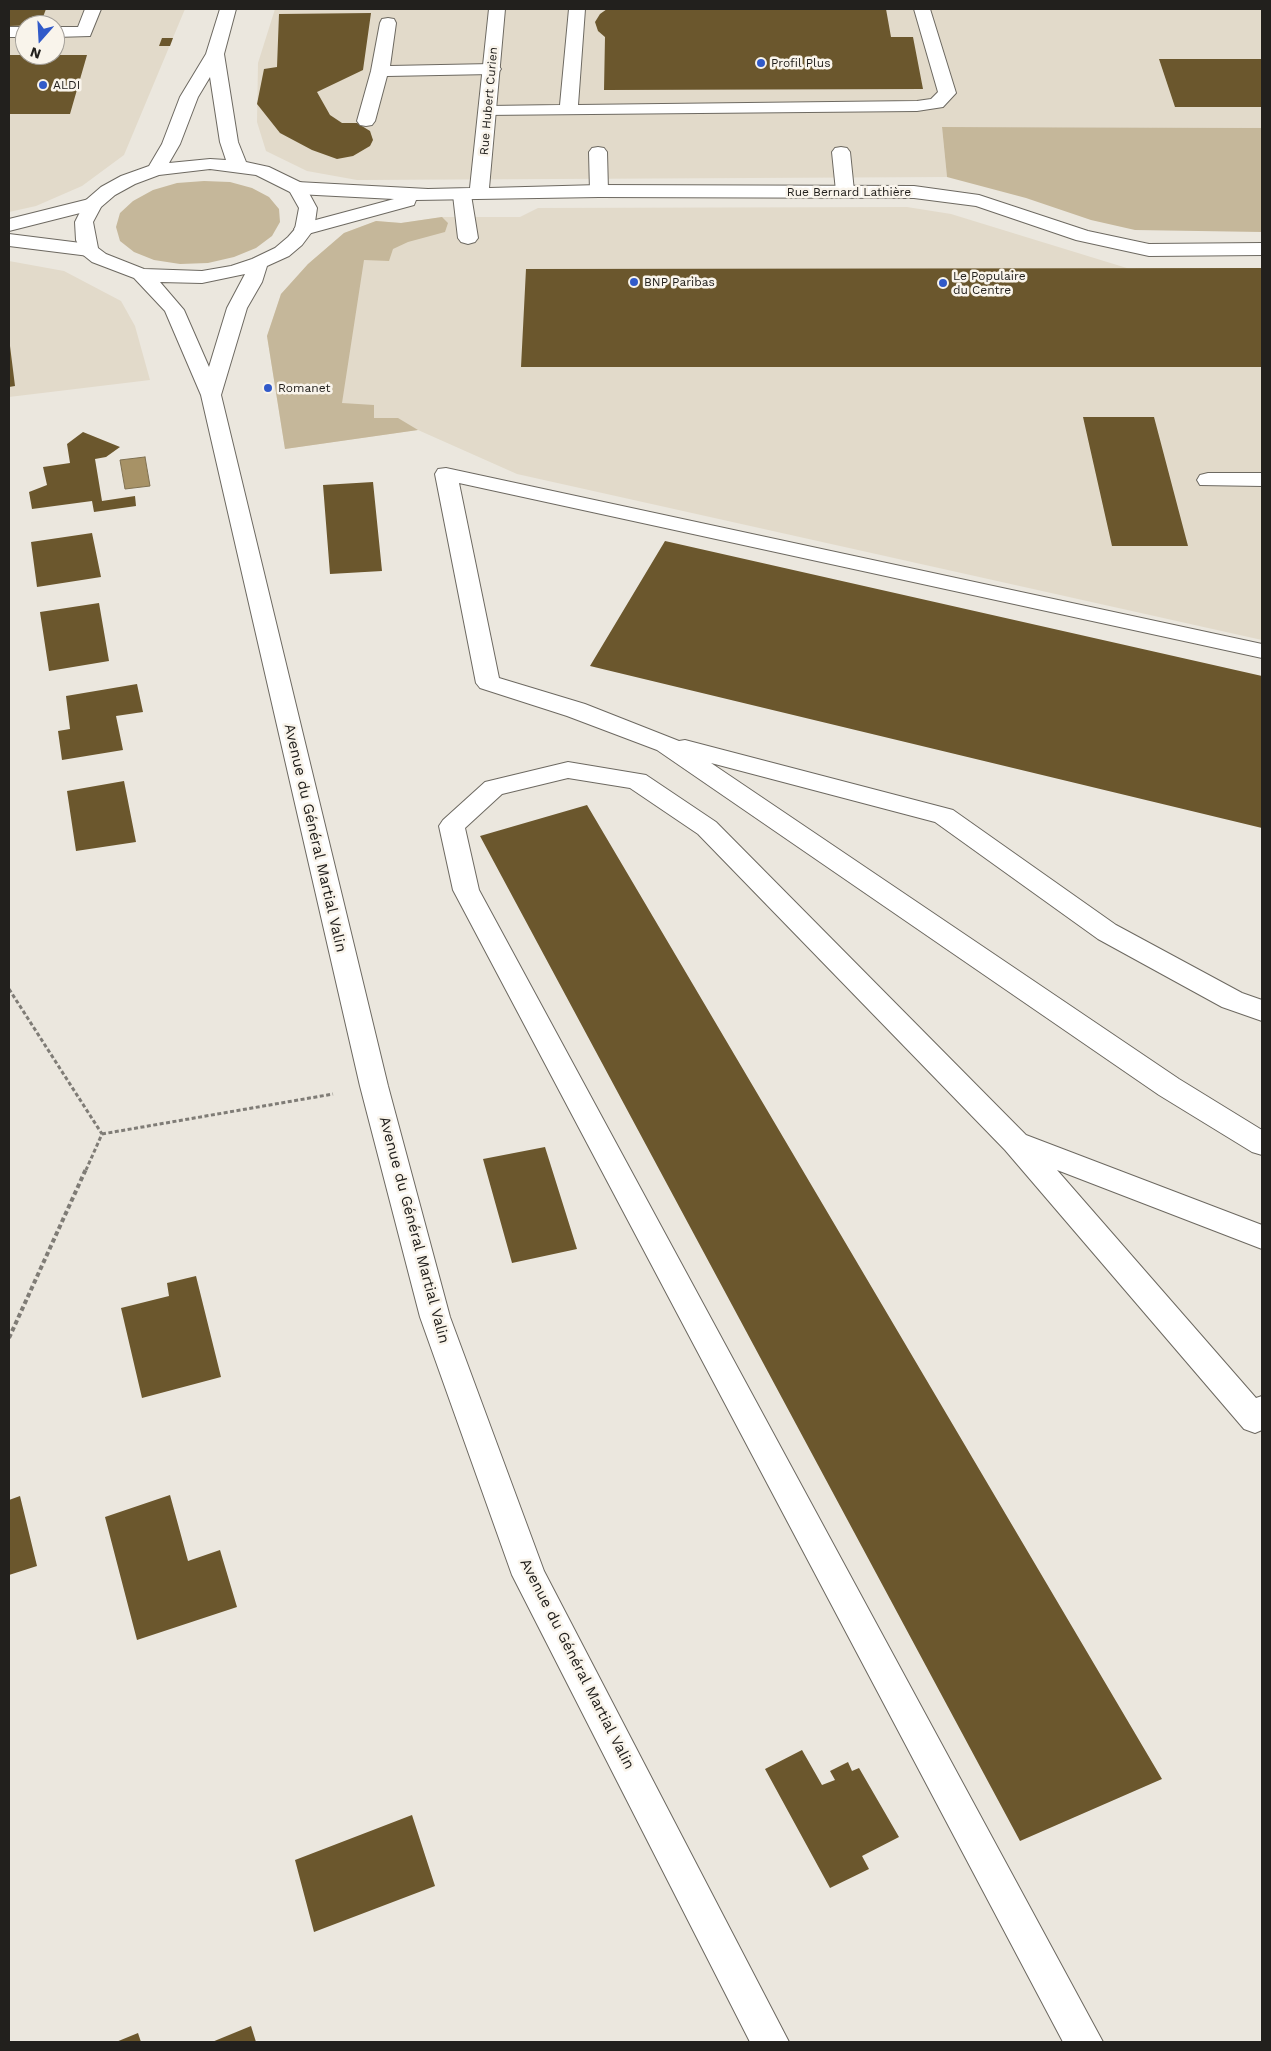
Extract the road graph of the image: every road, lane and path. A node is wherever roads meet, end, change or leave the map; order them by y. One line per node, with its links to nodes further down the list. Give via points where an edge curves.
1 (93, 9): 7 (main road, via 84,32)
2 (228, 9): 8 (main road)
3 (497, 9): 9 (main road, Rue Hubert Curien)
4 (577, 9): 11 (main road)
5 (922, 9): 11 (main road, via 947,93 936,103 917,106)
6 (388, 23): 10 (main road)
7 (65, 32)
8 (215, 54): 16 (main road, via 229,142); 17 (main road, via 189,97 171,144)
9 (492, 70): 10 (main road); 12 (main road, Rue Hubert Curien)
10 (380, 72): 13 (main road)
11 (569, 109): 12 (main road)
12 (489, 111): 21 (main road, Rue Hubert Curien)
13 (366, 121)
14 (598, 152): 19 (main road)
15 (841, 152): 20 (main road)
16 (238, 166): 17 (main road, via 210,164); 18 (main road, via 262,171)
17 (156, 170): 23 (main road, via 115,187)
18 (297, 188): 22 (main road, Rue Bernard Lathière); 25 (main road, via 308,208)
19 (599, 191): 20 (main road, Rue Bernard Lathière); 21 (main road, Rue Bernard Lathière)
20 (845, 191): 28 (main road, Rue Bernard Lathière, via 914,192 979,201 1083,236 1149,250)
21 (471, 194): 22 (main road, Rue Bernard Lathière); 26 (main road, Rue Hubert Curien)
22 (428, 195): 25 (main road, Rue Bernard Lathière)
23 (93, 204): 24 (main road); 29 (main road, via 84,222)
24 (9, 225)
25 (304, 228): 30 (main road, via 282,252)
26 (468, 238)
27 (9, 240): 29 (main road)
28 (1262, 249)
29 (90, 250): 31 (main road, via 99,258)
30 (259, 262): 31 (main road, via 235,271 202,277); 32 (main road, Avenue du Général Martial Valin, via 237,308)
31 (141, 274): 32 (main road, Avenue du Général Martial Valin, via 174,310)
32 (211, 395): 39 (main road, Avenue du Général Martial Valin)
33 (1208, 480): 34 (main road)
34 (1262, 480)
35 (1262, 652): 36 (main road, via 446,474 488,683 576,710)
36 (666, 744): 38 (main road, via 944,816 1107,932 1232,1000); 42 (main road, via 1169,1087)
37 (9, 989): 40 (path)
38 (1262, 1011)
39 (374, 1086): 40 (path); 46 (main road, Avenue du Général Martial Valin, via 435,1317 529,1575)
40 (102, 1134): 44 (path)
41 (1015, 1142): 43 (main road); 45 (main road, via 1255,1419); 47 (main road, via 707,828 637,781 568,770 494,788 452,826 466,890)
42 (1262, 1144)
43 (1262, 1237)
44 (9, 1338)
45 (1262, 1408)
46 (770, 2042)
47 (1084, 2042)

